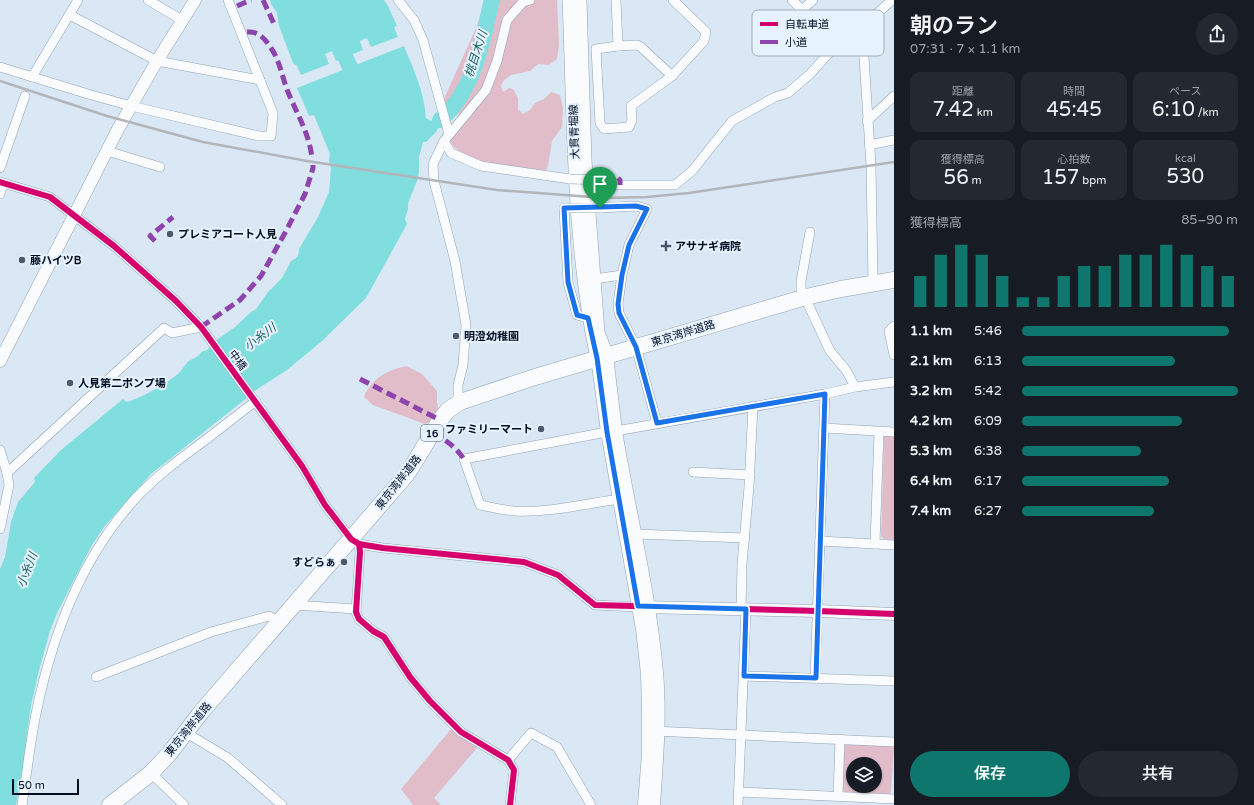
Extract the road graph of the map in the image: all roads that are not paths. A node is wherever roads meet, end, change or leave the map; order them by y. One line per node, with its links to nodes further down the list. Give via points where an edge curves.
1 (78, 0): 15 (street)
2 (148, 0): 16 (street)
3 (195, 0): 16 (street)
4 (228, 0): 24 (street)
5 (398, 0): 29 (street, via 414,20 423,40 445,122)
6 (530, 0): 29 (street, via 523,2 507,20 486,90)
7 (569, 0): 44 (main road, 大貫青堀線, via 580,253)
8 (580, 0): 40 (main road, 大貫青堀線, via 585,160)
9 (616, 0): 17 (street)
10 (673, 0): 22 (street, via 706,32 704,41)
11 (792, 0): 12 (street, via 802,10)
12 (813, 0)
13 (892, 0): 14 (street)
14 (881, 10)
15 (70, 15): 20 (street); 23 (street)
16 (182, 20): 20 (street)
17 (618, 46): 22 (street, via 641,47); 22 (street, via 596,49 600,124 604,129 629,127 632,120 631,106)
18 (826, 56): 29 (street, bridge, via 788,93 775,97 732,122 692,171 674,185 619,185 601,180 570,179 481,166 451,153)
19 (864, 56): 28 (street)
20 (157, 61): 24 (street); 27 (street)
21 (0, 67): 23 (street)
22 (672, 76)
23 (32, 77): 27 (street)
24 (260, 80): 27 (street, via 272,113 271,136 251,134)
25 (25, 96): 34 (street)
26 (894, 96): 28 (street)
27 (131, 106): 32 (street)
28 (867, 121): 31 (street)
29 (446, 137): 55 (street, via 433,164 434,181 455,261 466,325)
30 (894, 140): 31 (street)
31 (869, 145): 42 (street)
32 (107, 151): 33 (street); 37 (street)
33 (160, 167)
34 (0, 168)
35 (2, 182): 36 (street); 37 (street, 中橋, via 50,197)
36 (0, 194)
37 (75, 215): 46 (street, 中橋, via 176,301); 50 (street)
38 (810, 232): 43 (street, via 801,280 801,289)
39 (622, 275): 40 (street); 44 (street, bridge, via 629,245 647,209 636,206 564,208 568,282 577,315); 47 (street, via 619,313)
40 (594, 279): 49 (main road, 大貫青堀線)
41 (894, 280): 42 (highway, 東京湾岸道路 / 16)
42 (873, 282): 43 (highway, 東京湾岸道路 / 16)
43 (806, 297): 47 (highway, 東京湾岸道路 / 16); 52 (street, via 830,351 846,370)
44 (588, 318): 49 (main road, 大貫青堀線)
45 (894, 326): 48 (street, via 889,331)
46 (203, 330): 54 (street, 中橋); 64 (street, via 172,333 164,328)
47 (636, 347): 49 (highway, 東京湾岸道路 / 16); 57 (street)
48 (894, 355)
49 (602, 357): 55 (highway, 東京湾岸道路 / 16); 59 (street)
50 (0, 361)
51 (894, 382): 52 (street)
52 (855, 387): 53 (street)
53 (825, 394): 56 (street); 58 (street)
54 (255, 400): 70 (street, 中橋, via 302,466 325,505); 95 (street, via 169,467 134,500 96,551 69,602 52,647 37,710)
55 (458, 402): 70 (highway, 東京湾岸道路 / 16, via 440,420 407,474)
56 (753, 406): 57 (street); 65 (street)
57 (657, 423): 59 (street)
58 (824, 428): 60 (street); 71 (street)
59 (612, 431): 66 (street); 66 (street, via 464,459 480,505 513,511 553,509); 68 (street)
60 (879, 432): 61 (street); 72 (street)
61 (894, 432)
62 (0, 450): 64 (street)
63 (693, 472): 65 (street)
64 (7, 473): 67 (street, via 9,485)
65 (750, 475): 69 (street)
66 (619, 499): 75 (street)
67 (0, 530)
68 (635, 534): 69 (street); 75 (street)
69 (745, 538): 77 (street, via 742,564)
70 (355, 542): 74 (highway, 東京湾岸道路 / 16); 75 (street, via 428,553 524,562 558,575 595,605); 76 (street, via 360,552)
71 (820, 542): 72 (street); 78 (street)
72 (875, 544): 73 (street)
73 (894, 545)
74 (294, 605): 76 (street); 80 (highway, 東京湾岸道路 / 16)
75 (643, 607): 77 (street); 85 (street, via 653,634 657,673)
76 (356, 609): 90 (street, via 359,619 384,637 410,677 461,732)
77 (743, 609): 78 (street); 81 (street)
78 (818, 611): 79 (street); 83 (street)
79 (894, 614)
80 (278, 622): 82 (street, via 268,616 211,632); 86 (highway, 東京湾岸道路 / 16)
81 (744, 676): 83 (street); 87 (street)
82 (96, 677)
83 (816, 678): 84 (street)
84 (894, 681)
85 (653, 731): 87 (street); 101 (street); 102 (street)
86 (185, 732): 91 (highway, 東京湾岸道路 / 16); 98 (street, via 228,758)
87 (742, 735): 88 (street); 92 (street)
88 (840, 739): 89 (street); 93 (street)
89 (894, 742)
90 (508, 760): 99 (street, via 514,770); 100 (street, via 531,733 556,747)
91 (151, 773): 96 (highway, 東京湾岸道路 / 16); 97 (street)
92 (739, 792): 93 (street); 103 (street)
93 (838, 796): 94 (street)
94 (894, 799)
95 (22, 805)
96 (110, 805)
97 (184, 805)
98 (282, 805)
99 (510, 805)
100 (591, 805)
101 (644, 805)
102 (654, 805)
103 (738, 805)

